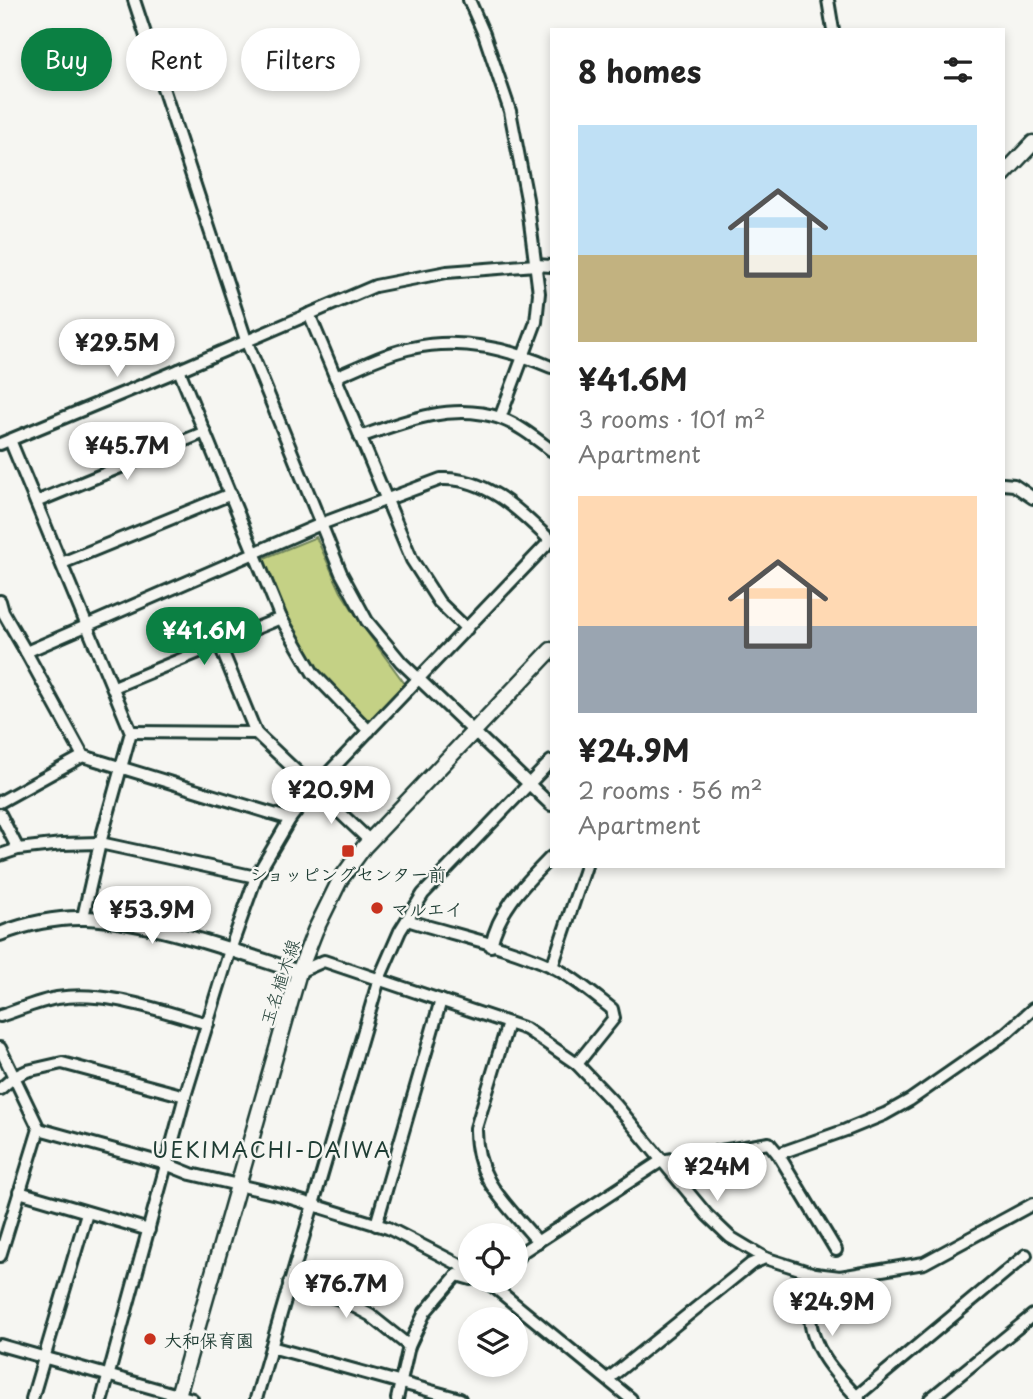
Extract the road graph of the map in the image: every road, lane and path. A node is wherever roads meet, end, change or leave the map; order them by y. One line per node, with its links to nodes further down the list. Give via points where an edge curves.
1 (134, 0): 10 (street)
2 (469, 0): 7 (street, via 510,111)
3 (828, 0): 4 (street)
4 (834, 28)
5 (1033, 143): 6 (main road)
6 (1005, 173)
7 (537, 265): 8 (street); 9 (street, via 447,272 374,286); 11 (street, via 536,322)
8 (550, 266)
9 (309, 314): 10 (street); 14 (street)
10 (246, 341): 13 (street); 25 (street)
11 (523, 354): 12 (street); 14 (street, via 465,343 424,346); 15 (street)
12 (550, 367)
13 (179, 370): 16 (street); 18 (street)
14 (335, 377): 17 (street)
15 (500, 418): 17 (street, via 446,412); 19 (street)
16 (205, 432): 21 (street); 24 (street)
17 (360, 437): 23 (street)
18 (5, 442): 24 (street)
19 (550, 449)
20 (1005, 484): 22 (street)
21 (231, 494): 28 (street); 29 (street)
22 (1033, 498)
23 (386, 499): 25 (street); 26 (street, via 428,482 461,478 494,493); 33 (street, via 412,560 439,602)
24 (36, 502): 29 (street)
25 (321, 524): 28 (street); 37 (street, via 367,621)
26 (550, 539)
27 (550, 541): 33 (street)
28 (255, 552): 31 (street); 32 (street)
29 (62, 563): 32 (street)
30 (0, 601): 36 (street)
31 (281, 618): 34 (street); 39 (street, via 313,673)
32 (87, 626): 36 (street); 38 (street)
33 (467, 629): 37 (street)
34 (219, 643): 38 (street); 42 (street)
35 (550, 651): 40 (main road, 玉名植木線)
36 (26, 652): 43 (street)
37 (419, 679): 39 (street); 40 (street)
38 (114, 687): 41 (street)
39 (369, 731): 47 (street)
40 (473, 731): 46 (street); 52 (main road, 玉名植木線)
41 (131, 732): 42 (street); 45 (street)
42 (256, 733): 47 (street)
43 (83, 756): 45 (street); 48 (street)
44 (550, 762): 46 (street)
45 (121, 769): 51 (street); 53 (street)
46 (529, 784): 49 (street); 60 (street, via 423,894)
47 (314, 788): 51 (street); 52 (street)
48 (0, 802)
49 (550, 804)
50 (0, 814): 54 (street)
51 (290, 818): 58 (street)
52 (370, 841): 65 (main road, 玉名植木線, via 340,880)
53 (100, 843): 54 (street); 58 (street); 59 (street)
54 (18, 849): 55 (street)
55 (0, 855)
56 (550, 858): 62 (street, via 502,913)
57 (585, 868): 64 (street)
58 (256, 877): 63 (street)
59 (83, 918): 61 (street, via 46,921); 63 (street, via 131,923)
60 (407, 920): 62 (street); 66 (street)
61 (0, 934)
62 (491, 946): 64 (street)
63 (230, 950): 65 (street); 71 (street)
64 (552, 967): 73 (street, via 612,1009 614,1018)
65 (299, 972): 66 (street, via 324,961); 81 (main road, 玉名植木線)
66 (379, 979): 67 (street); 84 (street)
67 (441, 1000): 70 (street); 86 (street)
68 (1033, 1009): 78 (street, via 1005,1034 886,1114)
69 (0, 1016): 71 (street, via 57,998 81,996 140,1005)
70 (508, 1023): 73 (street, via 526,1029); 88 (street, via 476,1128 476,1144 491,1186)
71 (208, 1024): 76 (street)
72 (0, 1048): 74 (street)
73 (577, 1065): 79 (street)
74 (14, 1077): 75 (street); 76 (street, via 62,1063); 77 (street)
75 (0, 1089)
76 (185, 1096): 80 (street)
77 (39, 1129): 80 (street); 82 (street)
78 (778, 1154): 79 (street, via 769,1143); 90 (street)
79 (661, 1161): 88 (street); 93 (street, via 730,1237)
80 (166, 1164): 81 (street); 87 (street)
81 (239, 1185): 84 (street); 107 (main road, 玉名植木線)
82 (19, 1192): 85 (street); 92 (street)
83 (1033, 1204): 95 (street, via 924,1263 852,1277)
84 (311, 1206): 86 (street); 97 (street)
85 (87, 1213): 87 (street); 103 (street)
86 (376, 1225): 94 (street)
87 (149, 1230): 104 (street)
88 (538, 1241): 89 (street)
89 (528, 1248)
90 (836, 1250)
91 (1026, 1255): 108 (street)
92 (0, 1256)
93 (765, 1258): 95 (street); 105 (street, via 751,1264)
94 (458, 1266)
95 (815, 1274): 108 (street, via 812,1331 829,1364)
96 (458, 1275): 101 (street, via 425,1312)
97 (289, 1283): 101 (street, via 340,1299 370,1315); 102 (street)
98 (504, 1293): 105 (street)
99 (1033, 1315): 115 (street)
100 (0, 1345): 103 (street)
101 (409, 1346): 106 (street)
102 (271, 1347): 106 (street); 111 (street)
103 (44, 1357): 104 (street); 109 (street)
104 (109, 1376): 107 (street); 110 (street)
105 (608, 1379): 114 (street)
106 (402, 1383): 112 (street); 113 (street)
107 (182, 1398)
108 (858, 1398)
109 (32, 1399)
110 (102, 1399)
111 (256, 1399)
112 (397, 1399)
113 (460, 1399)
114 (631, 1399)
115 (930, 1399)

